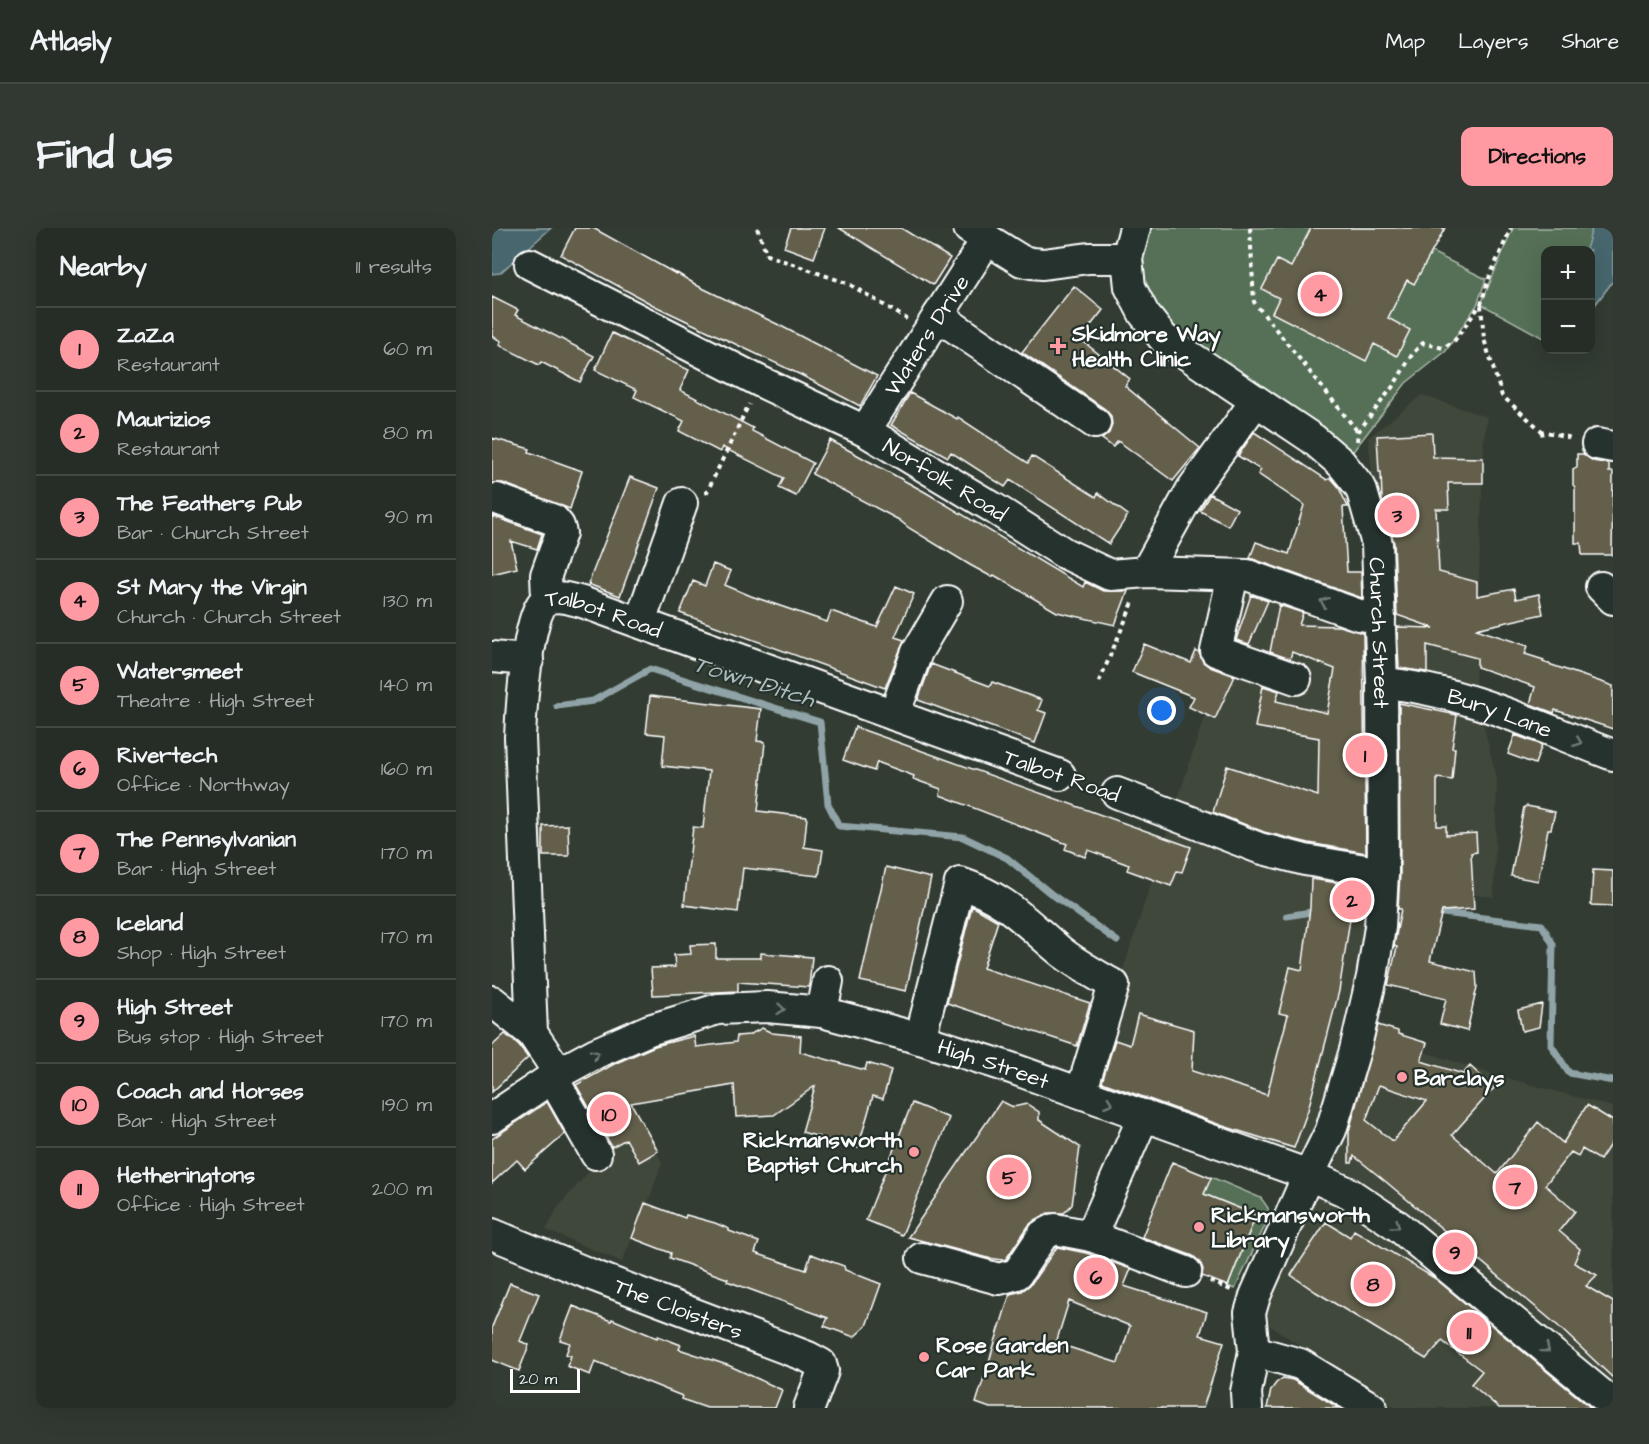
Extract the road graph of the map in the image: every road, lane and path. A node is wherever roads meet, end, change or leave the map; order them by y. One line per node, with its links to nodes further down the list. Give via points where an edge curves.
1 (757, 228): 9 (path, via 767,255 849,284)
2 (1135, 228): 6 (street, Church Street)
3 (1250, 228): 8 (path, via 1254,302 1358,432 1413,353 1423,343 1443,348 1455,340)
4 (1511, 228): 8 (path)
5 (978, 233): 6 (street, via 1022,261 1032,263); 9 (street, Waters Drive)
6 (1127, 258): 11 (street, Church Street, via 1130,287 1144,314 1164,339)
7 (530, 264): 10 (street, Norfolk Road)
8 (1481, 304): 14 (path, via 1484,339 1502,396 1542,432)
9 (933, 324): 12 (street); 13 (street, Waters Drive)
10 (759, 381): 13 (street, Norfolk Road); 16 (path, via 707,492)
11 (1256, 401): 17 (street, via 1192,489); 21 (street, Church Street, via 1313,439 1341,463 1361,488 1377,544)
12 (1095, 423)
13 (865, 431): 17 (street, Norfolk Road, via 1064,553 1110,575)
14 (1543, 440)
15 (497, 499): 19 (street, via 554,520 559,526 561,533 546,575)
16 (682, 502): 22 (street)
17 (1146, 572): 18 (street, Norfolk Road); 26 (path)
18 (1233, 575): 21 (street, Norfolk Road, one-way to 18, via 1359,615 1247,575); 25 (street, via 1216,651)
19 (547, 599): 22 (street, Talbot Road, via 582,602); 24 (street, Talbot Road, via 535,621)
20 (946, 601): 28 (street, via 917,652)
21 (1380, 618): 27 (street, Church Street)
22 (640, 622): 28 (street, Talbot Road)
23 (492, 657): 24 (street)
24 (528, 660): 36 (street, Talbot Road, via 520,737)
25 (1296, 679)
26 (1099, 682)
27 (1383, 683): 29 (street, Bury Lane, one-way to 29, via 1413,685 1473,702); 32 (street, Church Street)
28 (894, 715): 30 (street, Talbot Road)
29 (1613, 755)
30 (1060, 775)
31 (1117, 793): 32 (street, Talbot Road, via 1259,848)
32 (1383, 873): 43 (street, Church Street, via 1380,927 1355,1050 1331,1130)
33 (828, 981): 35 (street)
34 (492, 1001): 36 (street)
35 (822, 1012): 37 (street, High Street); 38 (street, High Street, one-way to 35, via 649,1030 718,1009 767,1007)
36 (532, 1033): 38 (street)
37 (920, 1039): 39 (street, High Street); 39 (street, via 960,884 1006,904 1061,952 1114,985)
38 (556, 1075): 41 (street, High Street); 42 (street)
39 (1081, 1093): 40 (street, High Street, one-way to 40)
40 (1144, 1115): 43 (street, High Street); 45 (street)
41 (492, 1118)
42 (596, 1154)
43 (1309, 1175): 48 (street, Church Street); 50 (street, High Street, one-way to 50, via 1349,1193 1398,1226)
44 (492, 1234): 51 (street, The Cloisters, via 821,1364 823,1371)
45 (1091, 1236): 46 (street, via 1055,1229 1043,1235 1017,1274 999,1279); 47 (street)
46 (922, 1258)
47 (1186, 1272): 48 (path)
48 (1255, 1296): 49 (street, Church Street, via 1250,1312)
49 (1254, 1351): 52 (street, Church Street); 53 (street, via 1300,1364)
50 (1601, 1402)
51 (809, 1408)
52 (1247, 1408)
53 (1372, 1408)

